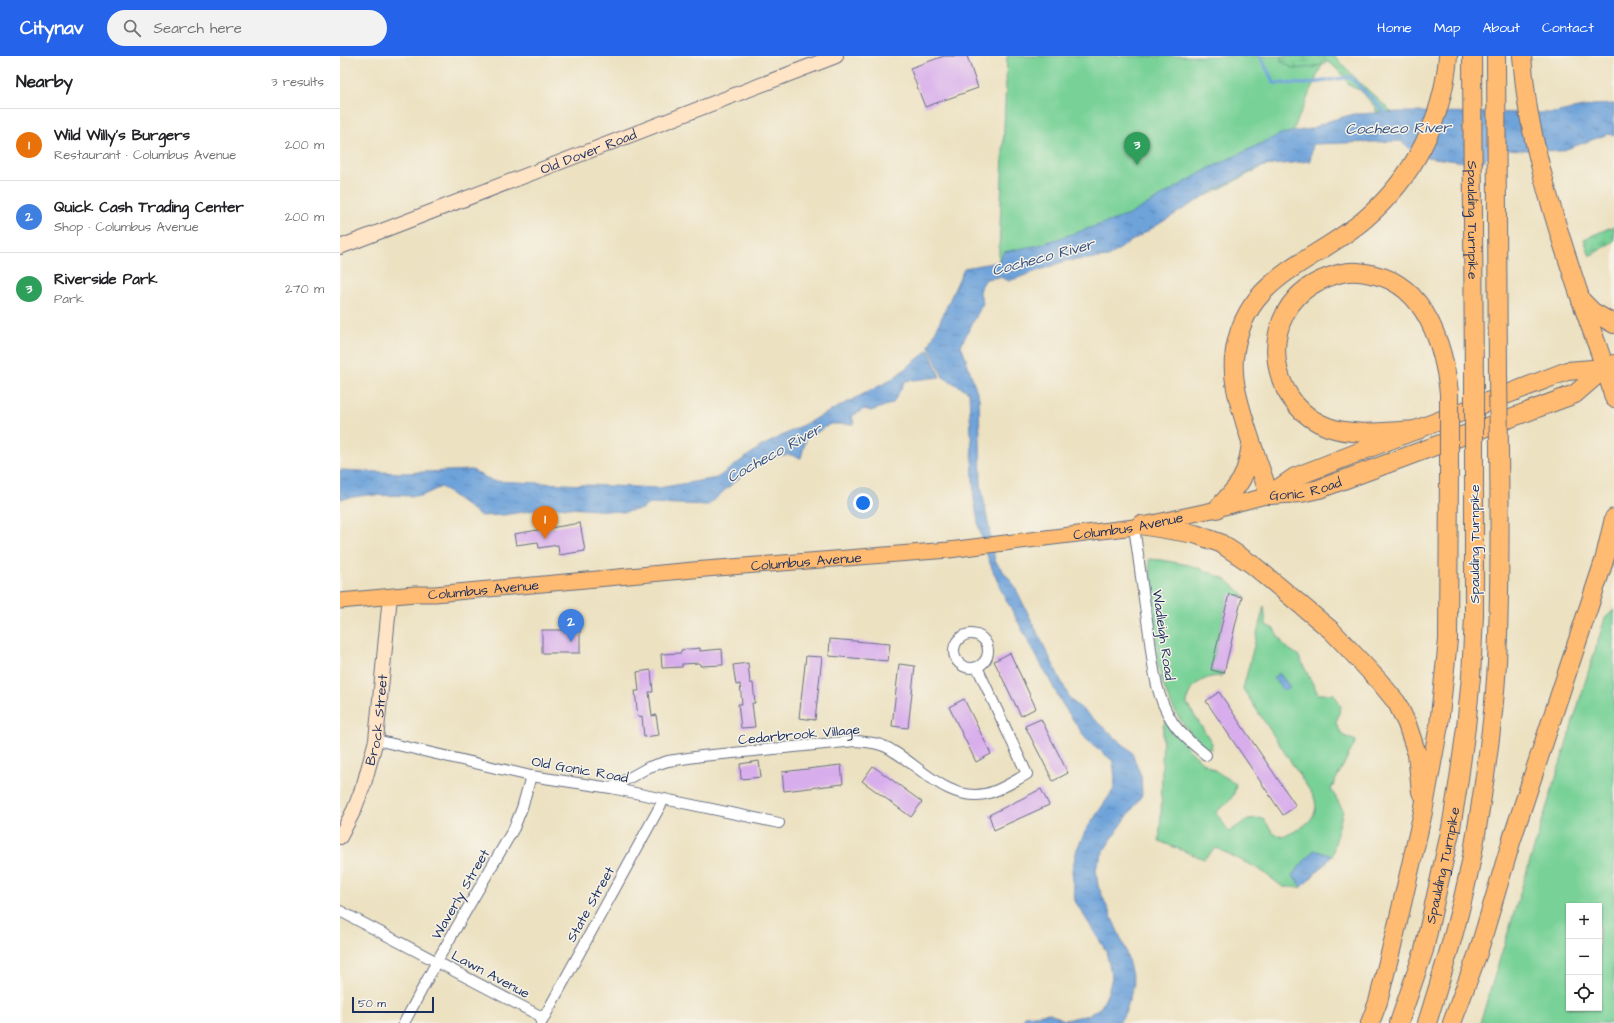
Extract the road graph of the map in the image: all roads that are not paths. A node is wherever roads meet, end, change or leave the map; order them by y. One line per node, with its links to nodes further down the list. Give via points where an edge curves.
1 (836, 56): 6 (street, Old Dover Road)
2 (1448, 56): 12 (highway, via 1442,94 1423,148 1404,177 1365,220 1275,280 1263,291 1244,321 1237,339 1235,379)
3 (1472, 56): 34 (highway, Spaulding Turnpike, bridge, via 1474,458 1471,677 1451,828 1424,950)
4 (1496, 56): 35 (highway, Spaulding Turnpike, bridge, via 1499,449 1497,664 1477,828 1445,967)
5 (1522, 56): 7 (highway, via 1525,89 1537,152 1558,230)
6 (340, 247)
7 (1581, 300): 8 (highway, via 1593,312); 9 (highway, via 1596,346)
8 (1614, 324)
9 (1610, 366): 10 (highway); 11 (highway, Gonic Road, via 1567,371); 13 (highway, Gonic Road, via 1575,394 1319,489)
10 (1614, 398)
11 (1418, 430): 13 (highway, Gonic Road, via 1295,477); 26 (highway, bridge, via 1346,431 1323,425 1299,410 1287,394 1280,378 1275,348 1281,321 1297,296 1320,281 1349,272 1364,272 1392,281 1406,289 1419,303 1437,336 1447,374 1448,640 1439,725)
12 (1251, 441): 13 (highway); 14 (highway, via 1248,465 1242,480)
13 (1269, 495): 14 (main road, Columbus Avenue)
14 (1217, 509): 16 (main road, Columbus Avenue)
15 (1614, 518): 17 (highway)
16 (1137, 526): 18 (main road, Columbus Avenue, via 905,554); 22 (street, Wadleigh Road, via 1156,682 1172,721); 26 (highway, via 1195,534 1220,543 1237,553 1309,610 1348,647 1397,703 1407,724 1417,754)
17 (1609, 554): 36 (highway, via 1512,839 1478,953)
18 (390, 596): 19 (main road, Columbus Avenue); 21 (street, Brock Street)
19 (340, 601)
20 (977, 667): 24 (street, Cedarbrook Village, via 1027,774 987,794 962,794 930,778 893,750 880,744 855,741 702,756 668,762 649,767)
21 (376, 740): 23 (street, Old Gonic Road); 28 (street, Brock Street, via 364,784)
22 (1206, 756)
23 (531, 776): 24 (street, Old Gonic Road); 30 (street, Waverly Street, via 514,828)
24 (611, 788): 25 (street, Old Gonic Road)
25 (664, 799): 27 (street, Old Gonic Road); 31 (street, State Street)
26 (1423, 812): 33 (highway, via 1398,926)
27 (779, 822)
28 (340, 837)
29 (340, 911): 30 (street, Lawn Avenue)
30 (437, 961): 31 (street, Lawn Avenue); 32 (street, Waverly Street)
31 (542, 1020)
32 (404, 1023)
33 (1370, 1023)
34 (1399, 1023)
35 (1427, 1023)
36 (1452, 1023)

